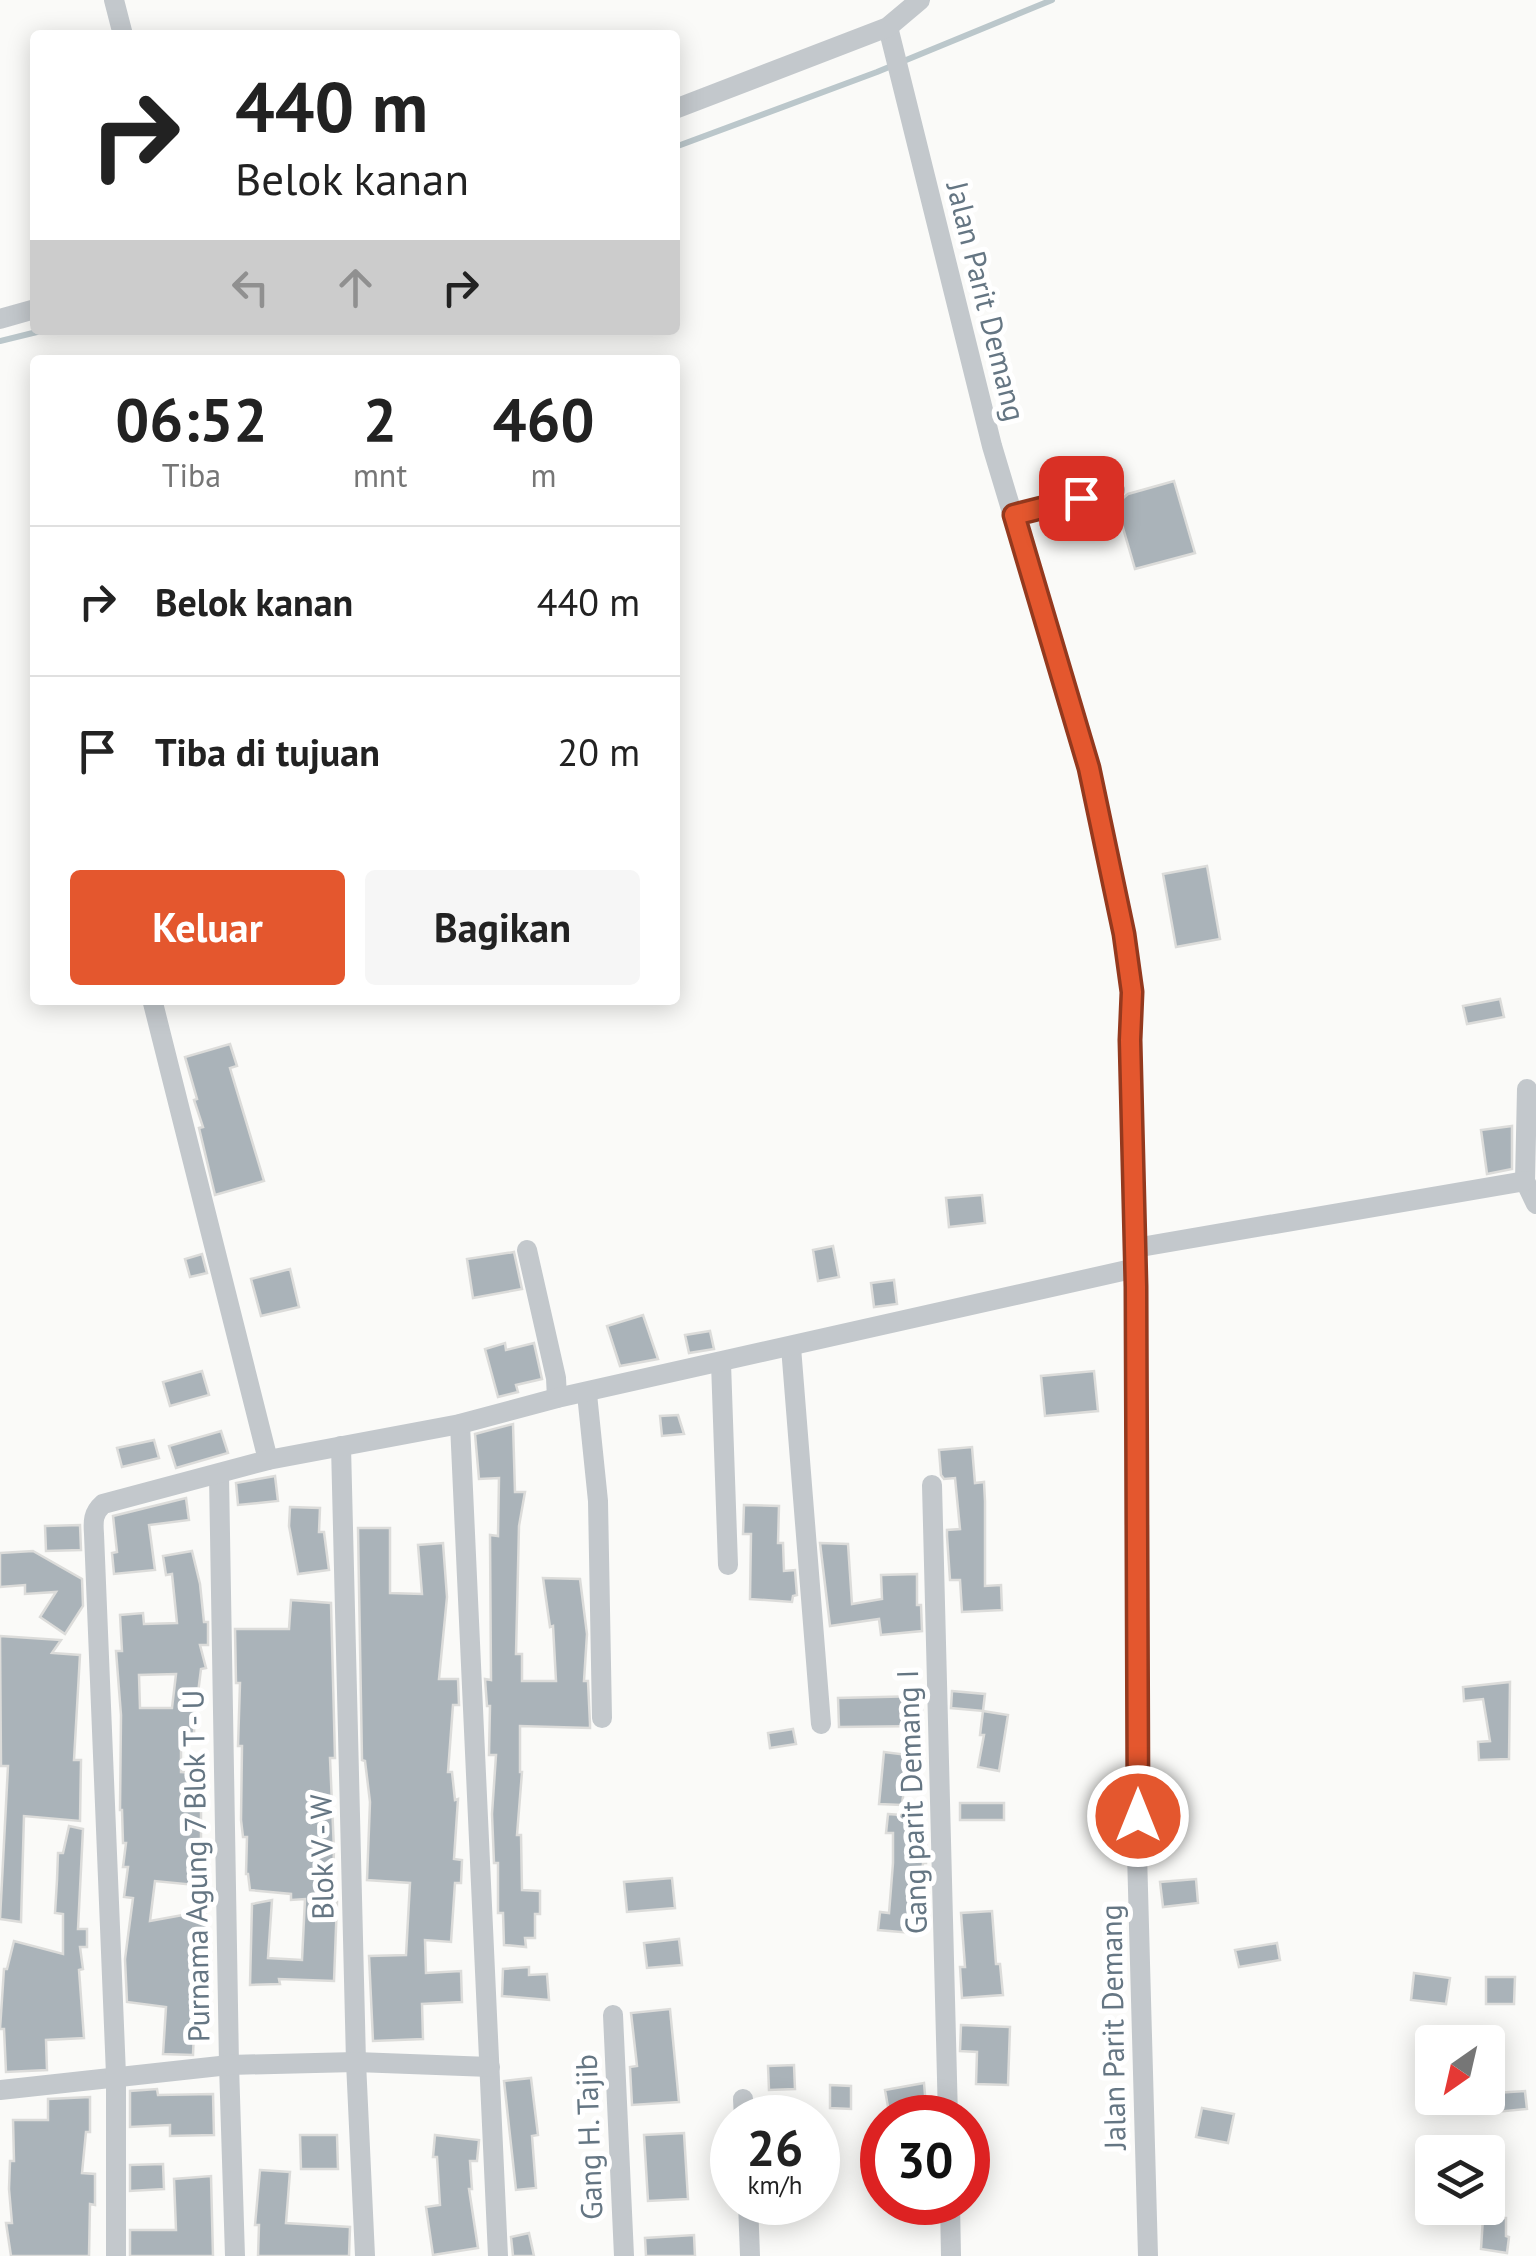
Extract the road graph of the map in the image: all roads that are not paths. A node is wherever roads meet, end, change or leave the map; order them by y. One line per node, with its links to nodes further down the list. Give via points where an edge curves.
1 (114, 0): 4 (street)
2 (920, 0): 3 (street)
3 (888, 27): 5 (street); 9 (street, Jalan Parit Demang)
4 (123, 30)
5 (680, 107)
6 (30, 310): 7 (street)
7 (0, 319)
8 (1115, 490): 9 (street)
9 (1014, 515): 15 (street, Jalan Parit Demang, via 1089,768 1124,934 1132,992)
10 (154, 1005): 22 (street)
11 (1526, 1089): 12 (street)
12 (1525, 1181): 13 (street); 15 (street)
13 (1536, 1204)
14 (528, 1250): 19 (street)
15 (1135, 1258): 16 (street); 44 (street, Jalan Parit Demang)
16 (791, 1347): 17 (street); 27 (street)
17 (721, 1363): 18 (street); 25 (street)
18 (587, 1394): 19 (street); 26 (street, via 598,1501)
19 (557, 1398): 20 (street)
20 (460, 1424): 21 (street); 31 (street)
21 (341, 1452): 22 (street); 29 (street, Blok V - W)
22 (268, 1460): 23 (street)
23 (219, 1475): 30 (street, Purnama Agung 7 Blok T - U); 32 (street, via 104,1504 93,1518)
24 (932, 1485): 34 (street, Gang parit Demang I)
25 (728, 1565)
26 (602, 1718)
27 (821, 1724)
28 (613, 2015): 41 (street, Gang H. Tajib)
29 (356, 2062): 30 (street); 31 (street); 39 (street, Blok V - W)
30 (229, 2065): 32 (street); 38 (street, Purnama Agung 7 Blok T - U)
31 (490, 2067): 40 (street)
32 (116, 2075): 33 (street); 37 (street)
33 (0, 2090)
34 (947, 2095)
35 (749, 2225): 42 (street)
36 (950, 2225): 43 (street)
37 (116, 2256)
38 (235, 2256)
39 (365, 2256)
40 (498, 2256)
41 (624, 2256)
42 (750, 2256)
43 (951, 2256)
44 (1148, 2256)

